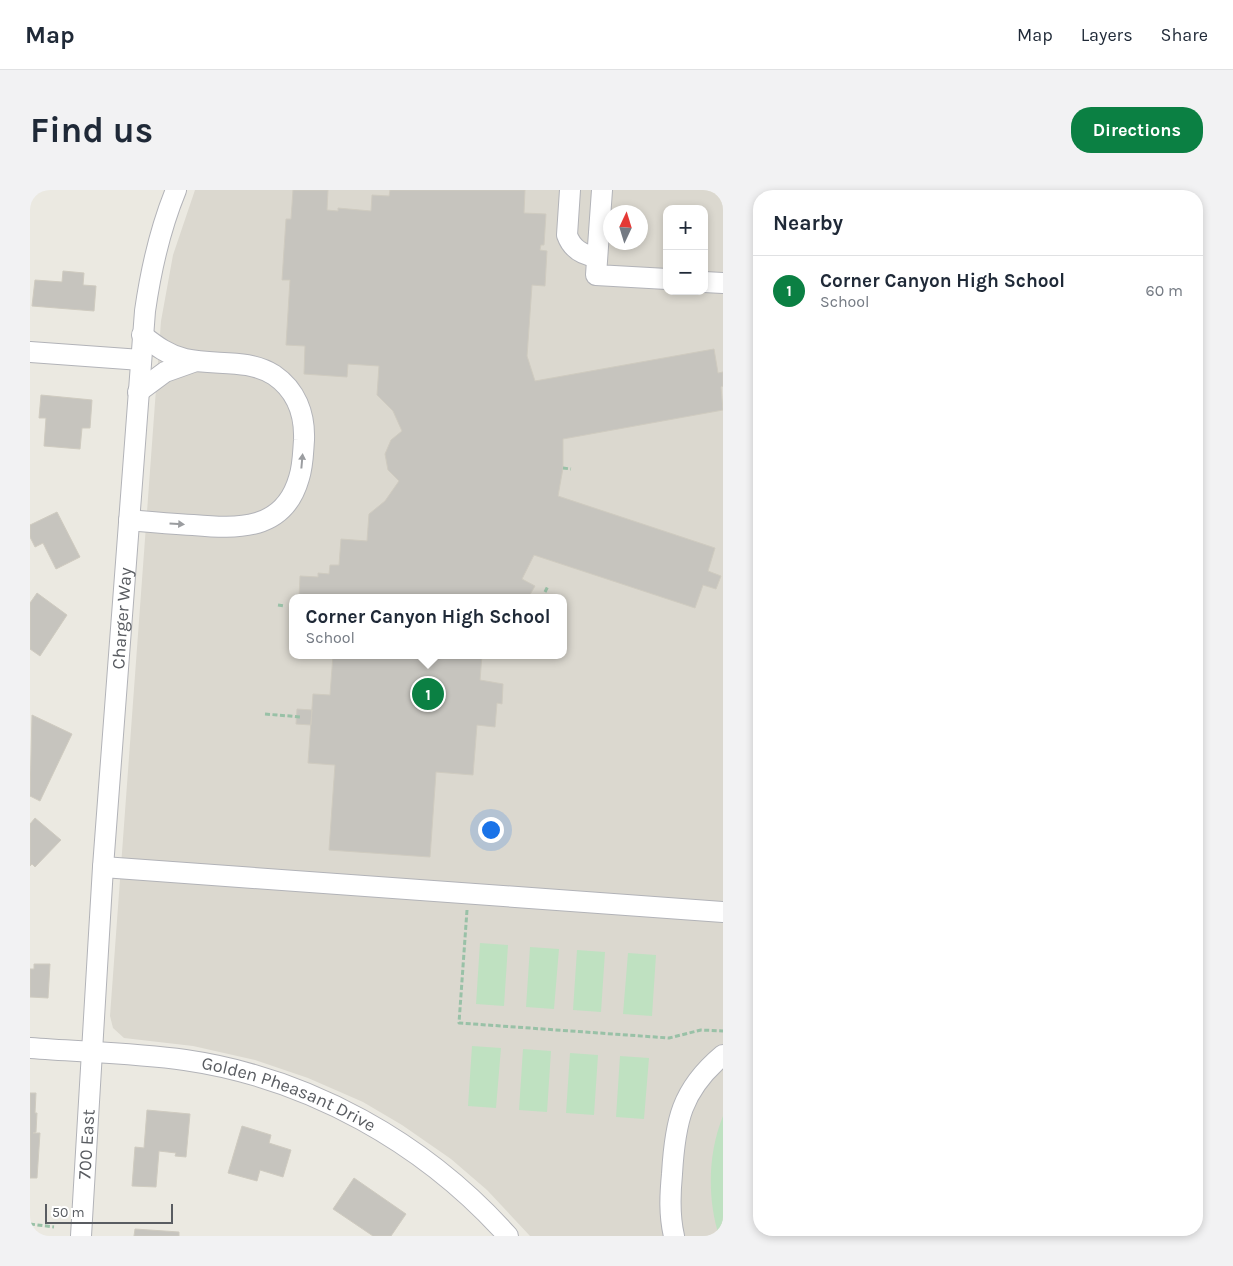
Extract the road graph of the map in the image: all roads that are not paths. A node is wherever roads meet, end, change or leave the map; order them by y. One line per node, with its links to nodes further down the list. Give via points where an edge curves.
1 (176, 190): 8 (street, Charger Way, via 155,254)
2 (570, 190): 4 (street, via 569,240 583,254)
3 (602, 190): 4 (street)
4 (597, 257): 5 (street, via 596,274)
5 (663, 280)
6 (708, 282): 7 (street)
7 (723, 283)
8 (142, 335): 10 (street, Charger Way); 11 (street, via 166,352)
9 (30, 352): 10 (street)
10 (141, 360): 12 (street, Charger Way)
11 (198, 361): 12 (street, via 165,372); 13 (street, one-way to 11, via 247,527 277,513 297,484 304,431 300,409 289,389 274,375 254,366)
12 (138, 392): 13 (street, Charger Way)
13 (129, 520): 14 (street, Charger Way)
14 (103, 867): 15 (street); 17 (street, Charger Way)
15 (723, 912)
16 (30, 1048): 17 (street, Golden Pheasant Drive)
17 (92, 1052): 19 (street, 700 East); 20 (street, Golden Pheasant Drive, via 162,1057 215,1066 268,1080 325,1102 382,1131 432,1164 478,1204)
18 (723, 1055): 21 (street, via 697,1080 677,1122 670,1196)
19 (81, 1236)
20 (508, 1236)
21 (674, 1236)

